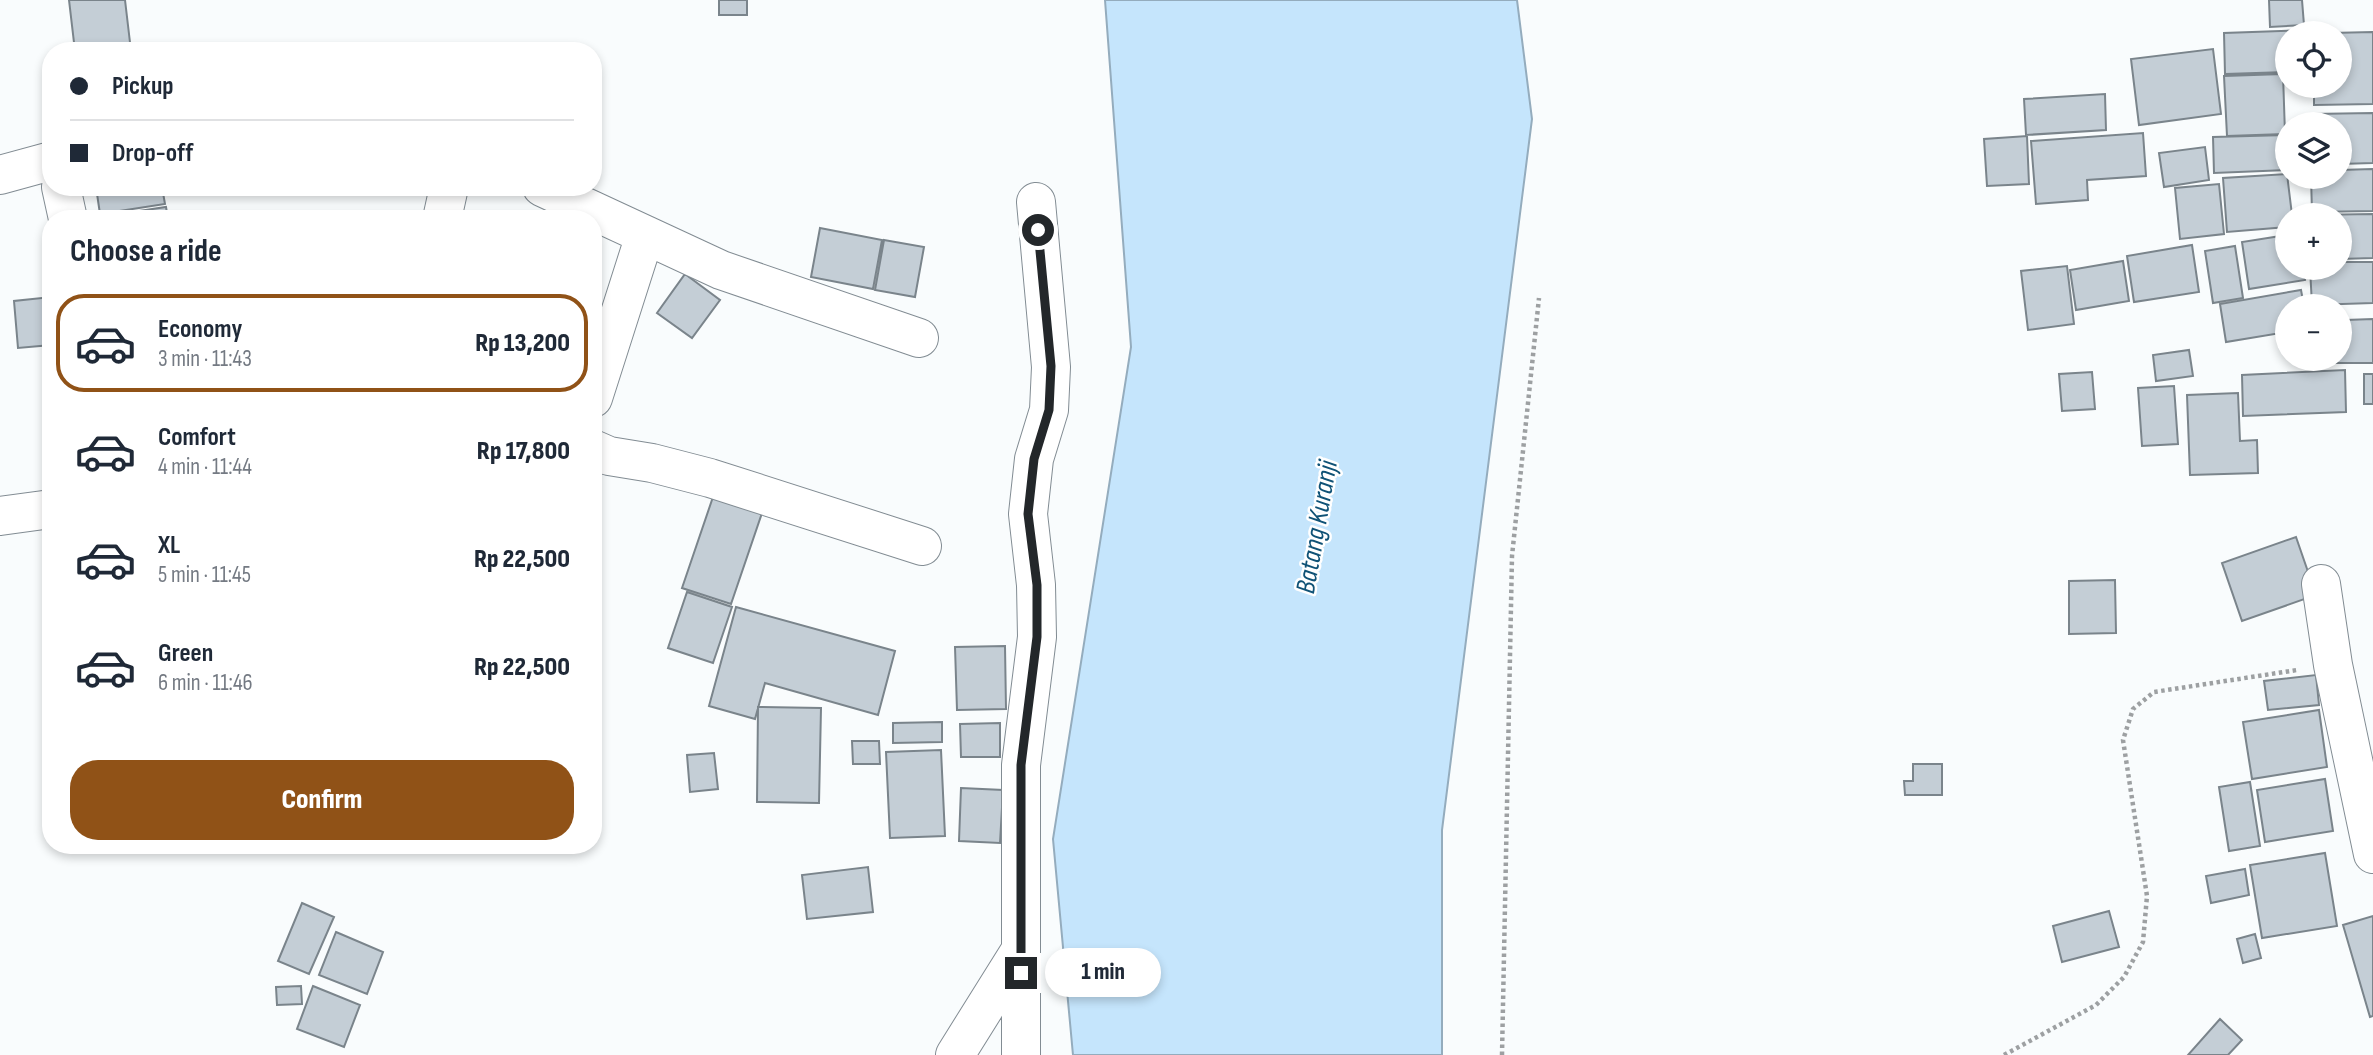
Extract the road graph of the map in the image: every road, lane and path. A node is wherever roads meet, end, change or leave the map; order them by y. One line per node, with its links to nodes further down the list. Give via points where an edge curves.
1 (42, 163): 2 (street)
2 (0, 175)
3 (561, 196): 5 (street)
4 (1036, 202): 18 (street, via 1051,366 1049,410 1034,459 1028,514 1037,585 1037,637 1021,765)
5 (591, 210)
6 (602, 215): 7 (street)
7 (645, 235): 9 (street, via 722,270); 10 (street)
8 (1539, 298): 21 (path, via 1512,555)
9 (919, 338)
10 (602, 370)
11 (602, 453): 14 (street, via 710,478)
12 (42, 510): 13 (street)
13 (0, 516)
14 (922, 546)
15 (2321, 584): 16 (street)
16 (2333, 665): 17 (street); 22 (path, via 2154,692 2133,709 2123,740 2147,896 2143,942 2123,977 2096,1005)
17 (2373, 854)
18 (1021, 949): 19 (street); 20 (street)
19 (955, 1055)
20 (1021, 1055)
21 (1502, 1055)
22 (2004, 1055)

